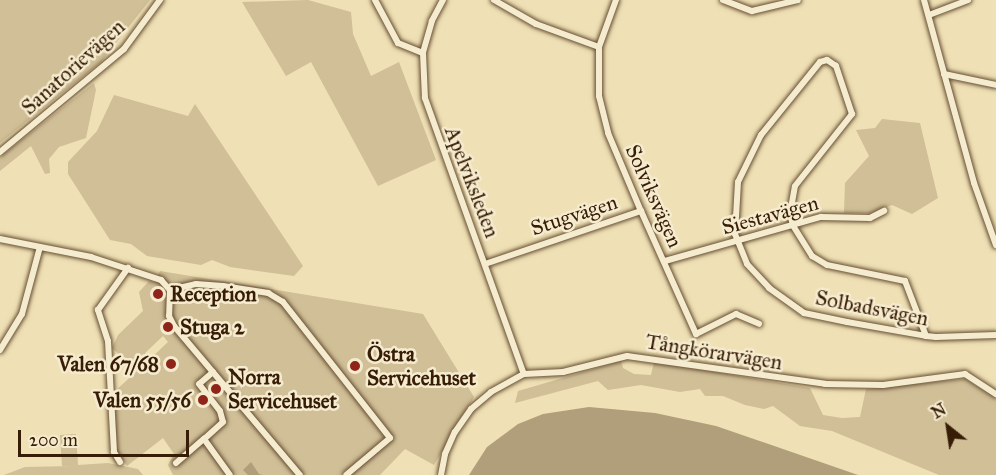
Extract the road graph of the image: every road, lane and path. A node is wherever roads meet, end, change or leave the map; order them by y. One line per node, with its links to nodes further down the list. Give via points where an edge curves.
1 (160, 0): 15 (street, Sanatorievägen, via 124,49)
2 (375, 0): 12 (street, via 398,43)
3 (443, 0): 12 (street, Apelviksleden)
4 (494, 0): 11 (street, via 542,27)
5 (616, 0): 11 (street, Solviksvägen)
6 (723, 0): 7 (street, via 752,11)
7 (798, 0)
8 (924, 0): 10 (street)
9 (968, 0): 10 (street)
10 (928, 15): 13 (street)
11 (599, 47): 16 (street, Solviksvägen, via 597,79 603,117)
12 (423, 53): 24 (street, Apelviksleden, via 422,85 428,112)
13 (944, 74): 14 (street); 21 (street)
14 (996, 85)
15 (0, 152)
16 (640, 210): 23 (street, Solviksvägen); 24 (street, Stugvägen)
17 (884, 211): 18 (street, Siestavägen, via 870,218 826,216)
18 (793, 225): 20 (street, Siestavägen); 20 (street, Solbadsvägen, via 795,186 852,114 838,70 827,60 820,62 802,82 748,157 734,198); 29 (street, via 812,256 826,265 905,281 922,317)
19 (0, 239): 22 (street)
20 (736, 242): 23 (street, Siestavägen); 29 (street, Solbadsvägen, via 755,275 804,313)
21 (996, 245)
22 (40, 247): 25 (street); 30 (street, via 22,314)
23 (665, 261): 27 (street, Solviksvägen, via 696,334 736,314)
24 (485, 264): 32 (street, Apelviksleden)
25 (128, 268): 26 (street, via 161,280); 35 (street, via 98,310 108,341 114,452)
26 (170, 290): 31 (street, via 169,316); 39 (street, via 196,284 223,286 268,293 283,302 390,438)
27 (759, 324)
28 (996, 335): 29 (street, Solbadsvägen)
29 (926, 336)
30 (0, 350)
31 (213, 372): 34 (street, via 199,384 220,411 223,422); 38 (street)
32 (524, 374): 33 (street, Tångkörarvägen, via 562,372 635,356 825,384 883,385 965,374); 40 (street, Tångkörarvägen, via 484,397 465,415 447,446)
33 (996, 394)
34 (204, 439): 36 (street); 37 (street)
35 (120, 462)
36 (176, 463)
37 (230, 475)
38 (300, 475)
39 (346, 475)
40 (441, 475)

